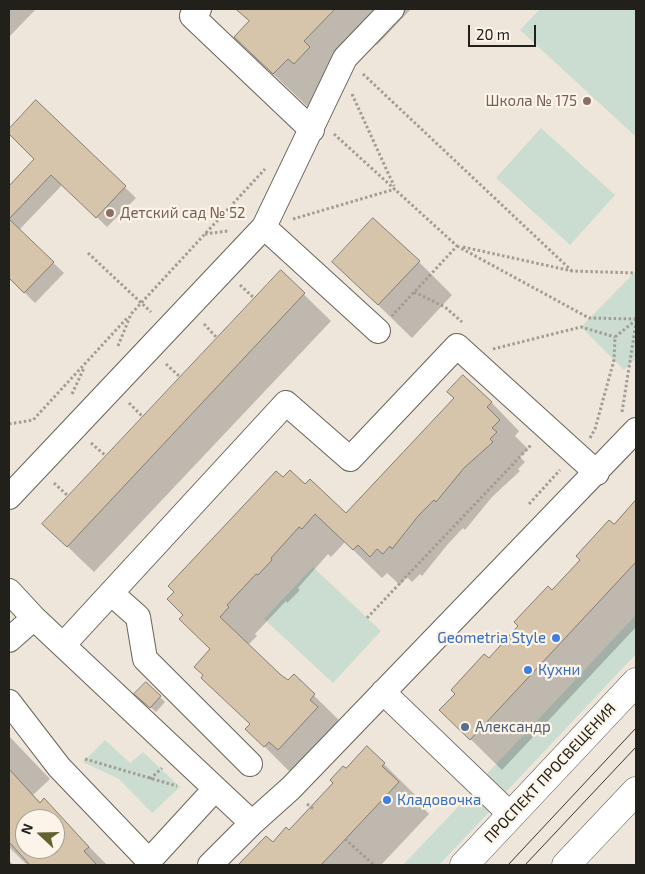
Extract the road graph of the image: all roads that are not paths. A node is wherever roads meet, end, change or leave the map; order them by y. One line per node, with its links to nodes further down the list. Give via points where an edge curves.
1 (199, 9): 3 (lane, via 192,16)
2 (392, 9): 3 (lane, via 343,63)
3 (315, 124): 4 (lane)
4 (264, 227): 5 (lane); 8 (lane)
5 (378, 331)
6 (629, 422): 7 (lane)
7 (597, 473): 10 (lane, via 457,346 350,459 286,403); 15 (lane)
8 (9, 497)
9 (9, 591): 11 (lane)
10 (111, 593): 13 (lane); 17 (lane, via 138,617 145,659)
11 (34, 618): 12 (lane); 13 (lane)
12 (9, 640)
13 (64, 644): 18 (lane)
14 (636, 682): 20 (main road, ПРОСПЕКТ ПРОСВЕЩЕНИЯ)
15 (383, 692): 20 (lane); 21 (lane)
16 (9, 702): 22 (lane, via 59,767)
17 (250, 764)
18 (215, 789): 21 (lane); 22 (lane)
19 (636, 791): 25 (main road)
20 (511, 815): 24 (main road, ПРОСПЕКТ ПРОСВЕЩЕНИЯ)
21 (252, 823): 23 (lane)
22 (151, 863)
23 (210, 865)
24 (464, 865)
25 (566, 865)

